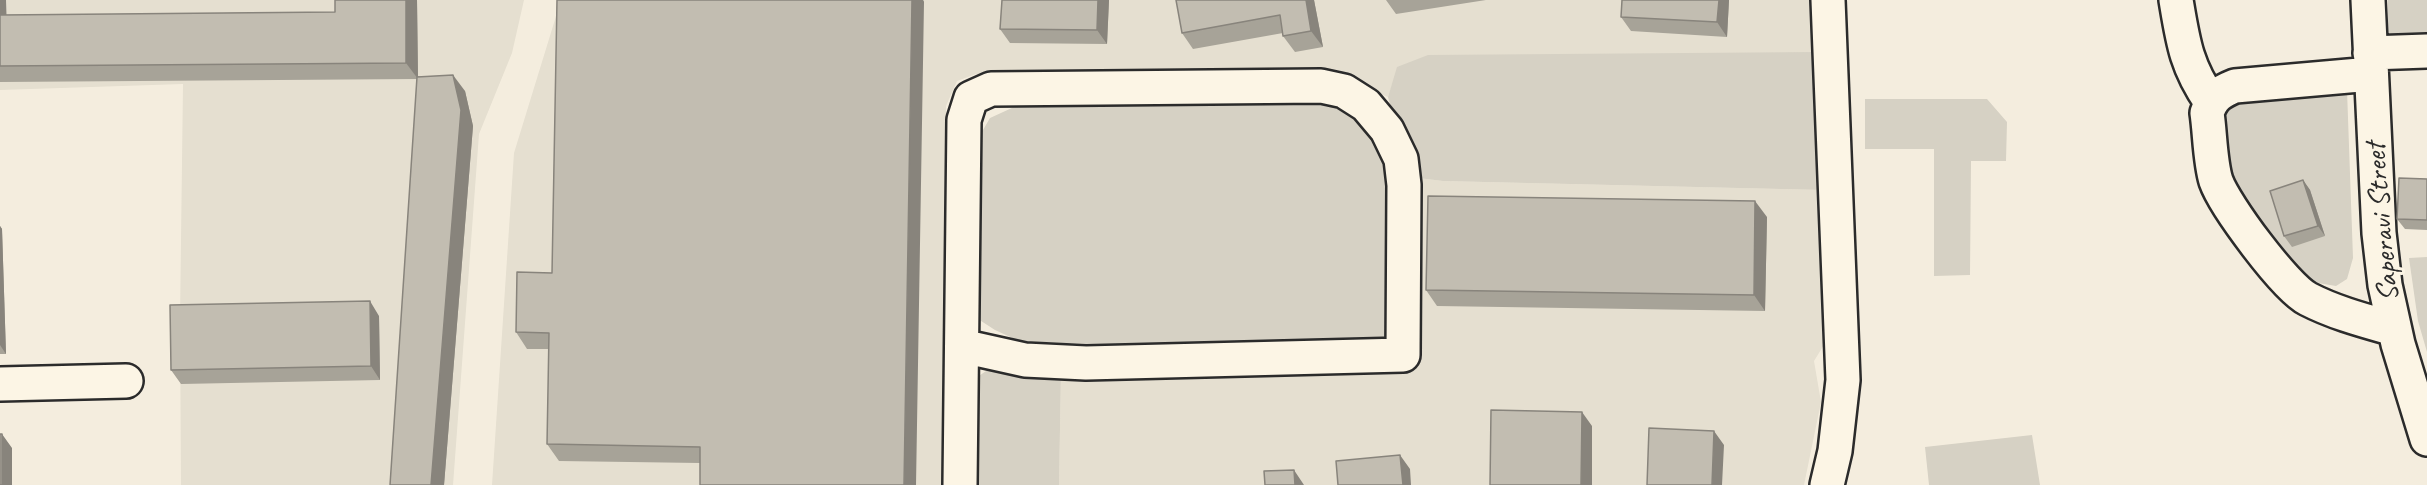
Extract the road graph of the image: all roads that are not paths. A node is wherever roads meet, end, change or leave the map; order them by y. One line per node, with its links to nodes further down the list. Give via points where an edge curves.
1 (1828, 0): 13 (street, via 1843,380)
2 (2176, 0): 6 (street, via 2190,69)
3 (2368, 0): 5 (street, Saperavi Street)
4 (2427, 51): 5 (street)
5 (2371, 63): 6 (street, via 2235,86 2219,92); 7 (street, Saperavi Street, via 2379,233)
6 (2211, 102): 7 (street, via 2207,112 2216,180 2227,203 2288,283 2306,298 2345,315)
7 (2394, 329): 11 (street, Saperavi Street)
8 (962, 346): 8 (street, via 964,120 970,98 991,89 1321,86 1344,90 1366,105 1387,130 1401,159 1403,355 1086,363 1025,360); 12 (street)
9 (126, 381): 10 (street)
10 (0, 384)
11 (2427, 439)
12 (960, 485)
13 (1827, 485)

